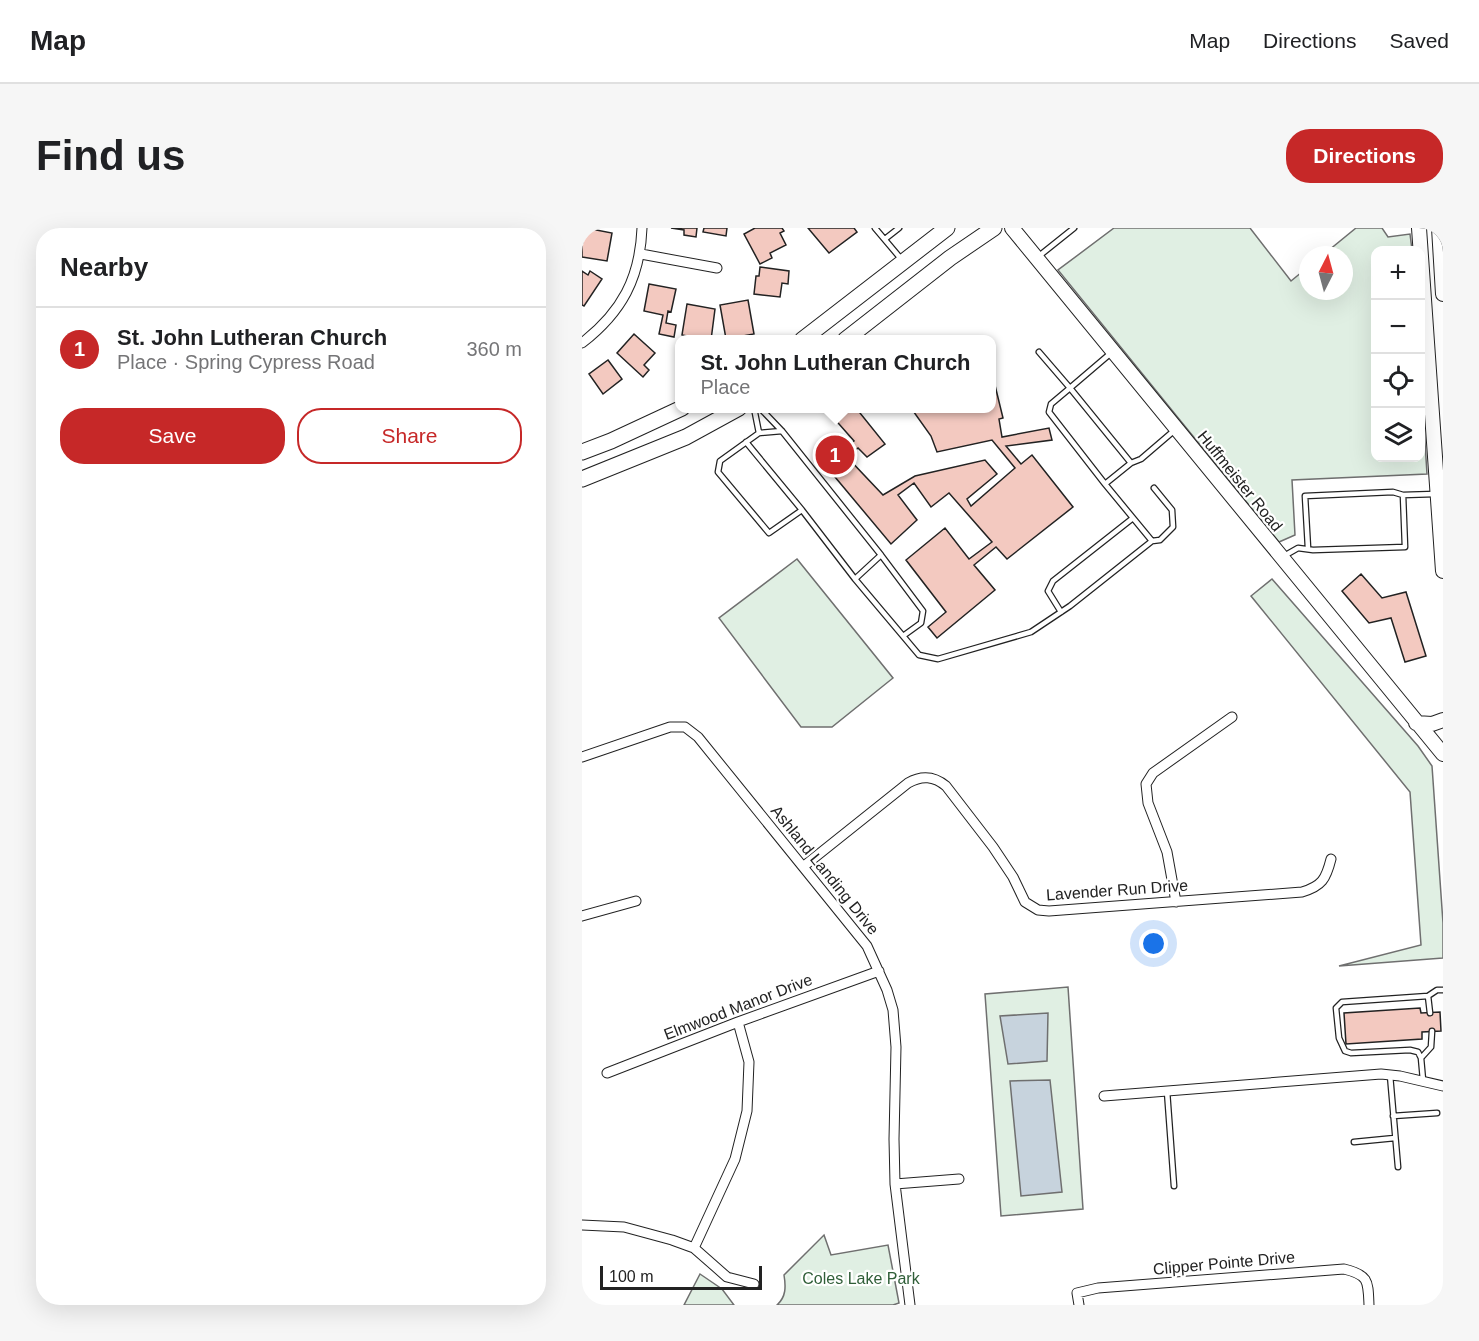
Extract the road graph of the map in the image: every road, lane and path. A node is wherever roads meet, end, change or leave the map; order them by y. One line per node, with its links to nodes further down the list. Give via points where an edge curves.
1 (642, 228): 12 (street)
2 (875, 228): 10 (lane)
3 (899, 228): 10 (lane)
4 (947, 228): 14 (main road)
5 (994, 228): 21 (main road)
6 (1012, 228): 13 (street, Huffmeister Road)
7 (1074, 228): 13 (lane)
8 (1419, 228): 11 (street)
9 (1438, 228): 16 (street)
10 (885, 239): 14 (lane)
11 (1420, 246)
12 (641, 254): 15 (street); 22 (street, via 618,307)
13 (1037, 258): 23 (street, Huffmeister Road)
14 (902, 261): 20 (main road)
15 (717, 268)
16 (1443, 288): 17 (street); 18 (street)
17 (1425, 289)
18 (1443, 294)
19 (1425, 300): 41 (street)
20 (807, 335)
21 (850, 335)
22 (582, 343)
23 (1113, 351): 25 (lane); 30 (street, Huffmeister Road)
24 (1039, 352): 25 (lane)
25 (1070, 388): 36 (lane); 39 (lane, via 1051,404 1049,412)
26 (675, 411): 33 (main road)
27 (730, 413): 37 (main road, via 686,437)
28 (755, 413): 32 (lane)
29 (765, 413): 31 (lane)
30 (1176, 429): 36 (lane); 48 (street, Huffmeister Road)
31 (782, 431): 32 (lane); 47 (lane)
32 (759, 433): 34 (lane)
33 (611, 441): 35 (main road); 37 (main road)
34 (746, 442): 43 (lane); 43 (lane, via 720,461 718,472 769,533)
35 (582, 452)
36 (1131, 463): 39 (lane)
37 (620, 464): 38 (main road)
38 (582, 479)
39 (1105, 484): 44 (lane)
40 (1154, 488): 45 (lane, via 1172,510 1173,527 1160,540)
41 (1437, 494): 42 (lane); 49 (street)
42 (1404, 495): 46 (lane, via 1405,547); 46 (lane, via 1393,492 1305,496)
43 (802, 510): 50 (lane)
44 (1133, 518): 45 (lane); 51 (lane, via 1053,581 1048,591)
45 (1152, 541): 51 (lane)
46 (1308, 548): 48 (lane, via 1298,548)
47 (881, 555): 50 (lane); 52 (lane, via 923,611 921,622)
48 (1281, 557): 55 (street, Huffmeister Road)
49 (1443, 571)
50 (855, 579): 52 (lane)
51 (1061, 612): 52 (lane, via 1031,632 938,659 919,655)
52 (903, 636)
53 (1232, 717): 61 (street, via 1153,773 1146,784 1148,804 1167,852)
54 (1443, 720): 55 (street)
55 (1416, 723): 56 (street, Huffmeister Road)
56 (1443, 754)
57 (582, 757): 59 (street, Ashland Landing Drive, via 670,728 685,727 698,737)
58 (1331, 859): 61 (street, Lavender Run Drive, via 1321,883 1302,892)
59 (804, 866): 61 (street, Lavender Run Drive, via 908,783 930,778 946,786 971,816 1031,907 1049,911); 63 (street, Ashland Landing Drive, via 867,946)
60 (636, 901): 62 (street)
61 (1176, 902)
62 (582, 916)
63 (879, 971): 67 (street, Elmwood Manor Drive); 82 (street, Ashland Landing Drive, via 893,1010 896,1047)
64 (1443, 990): 65 (lane)
65 (1428, 996): 66 (lane); 69 (lane, via 1342,1002 1336,1008 1339,1038 1345,1051 1410,1050 1418,1052)
66 (1430, 1013)
67 (738, 1022): 70 (street, Elmwood Manor Drive); 85 (street, via 749,1062 747,1111 735,1159)
68 (1432, 1031): 69 (lane, via 1431,1047)
69 (1421, 1058): 72 (lane)
70 (607, 1073)
71 (1390, 1075): 72 (street); 74 (street); 77 (lane)
72 (1423, 1082): 73 (street)
73 (1443, 1086)
74 (1167, 1091): 75 (street); 83 (lane)
75 (1104, 1096)
76 (1437, 1113): 77 (lane)
77 (1393, 1116): 78 (lane)
78 (1395, 1138): 79 (lane); 80 (lane)
79 (1354, 1142)
80 (1398, 1167)
81 (959, 1179): 82 (street)
82 (895, 1184): 87 (street, Ashland Landing Drive)
83 (1174, 1186)
84 (582, 1224): 85 (street, via 624,1227)
85 (694, 1248): 86 (street, via 727,1277)
86 (754, 1284)
87 (910, 1305)
88 (1079, 1305): 89 (street, Clipper Pointe Drive, via 1077,1293 1098,1288 1344,1269 1359,1273 1368,1284)
89 (1369, 1305)

